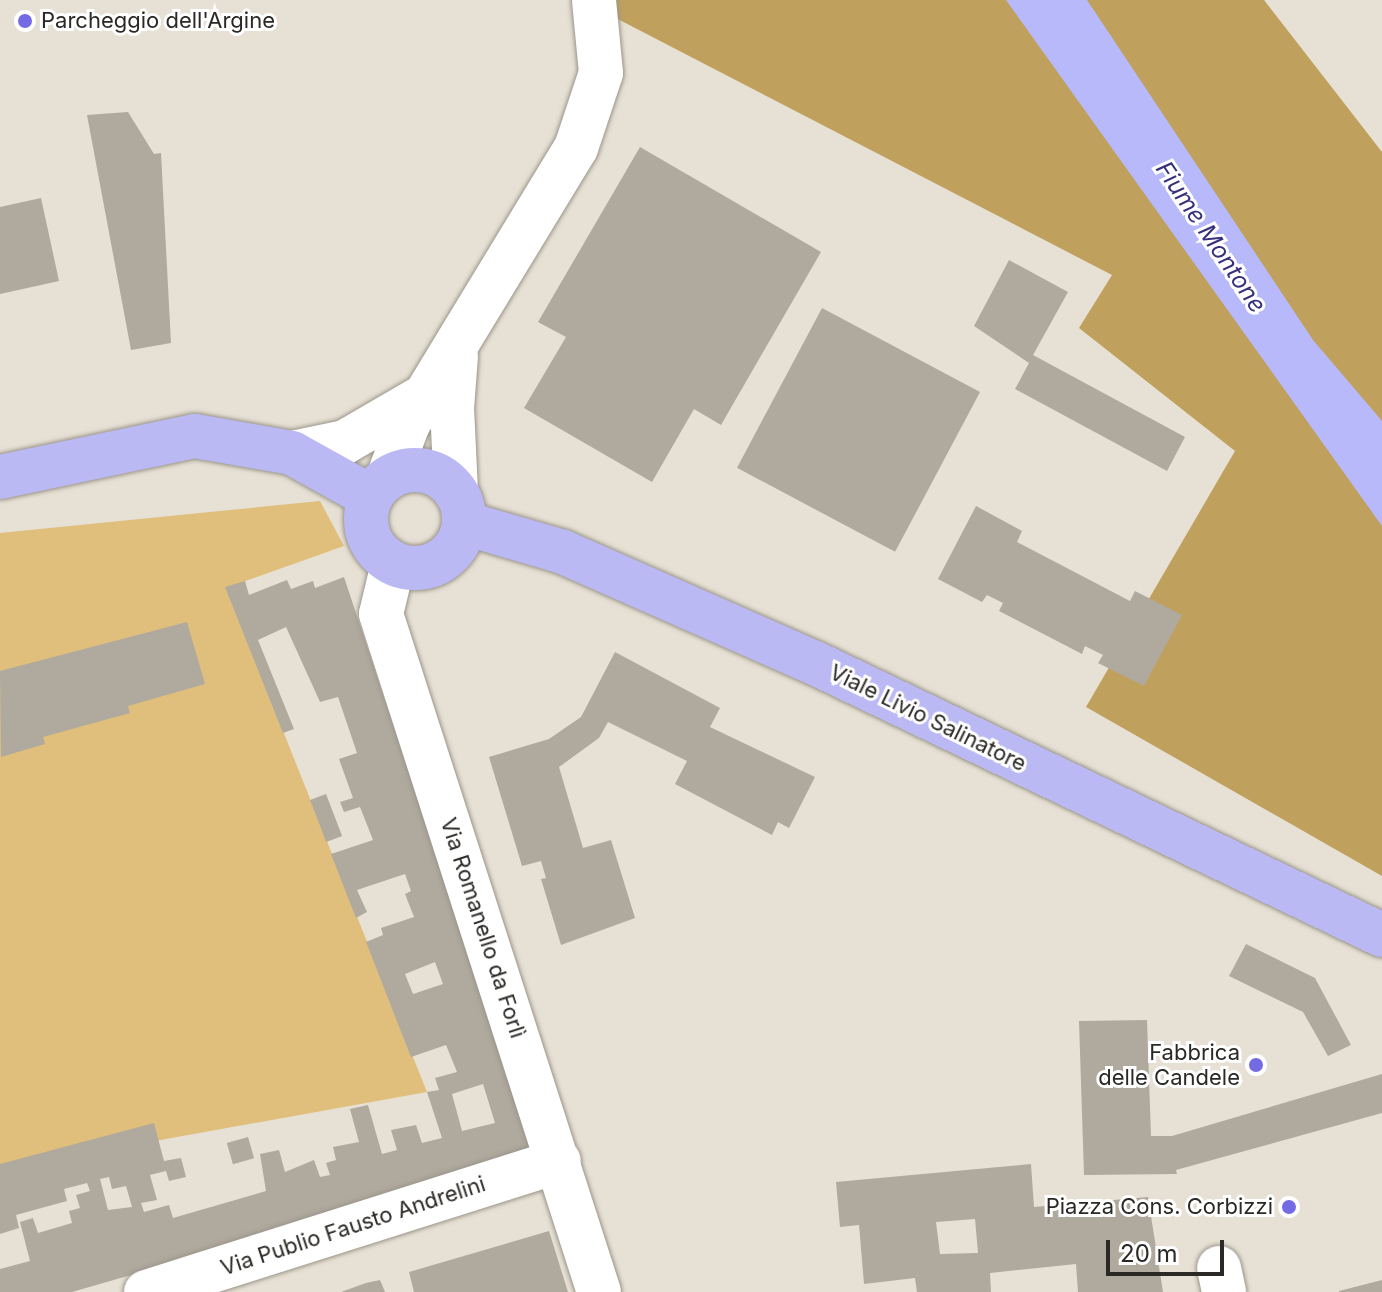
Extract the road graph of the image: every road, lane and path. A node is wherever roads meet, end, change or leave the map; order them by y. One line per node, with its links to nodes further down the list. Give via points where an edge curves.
1 (594, 0): 2 (street, via 601,73 576,148)
2 (458, 346): 3 (street); 7 (street, via 452,408)
3 (428, 394): 4 (street, via 345,442); 6 (street, via 408,424)
4 (292, 453): 5 (main road, via 195,436); 6 (main road)
5 (0, 477)
6 (380, 487): 7 (main road, via 417,469 446,480); 8 (main road, via 366,527 380,554)
7 (460, 508): 8 (main road, via 460,539 439,562 408,569); 9 (main road, Viale Livio Salinatore, via 815,663)
8 (393, 564): 10 (street, Via Romanello da Forlì, via 381,614)
9 (1382, 935)
10 (559, 1161): 11 (street, Via Publio Fausto Andrelini); 12 (street, Via Romanello da Forlì)
11 (146, 1292)
12 (599, 1292)

